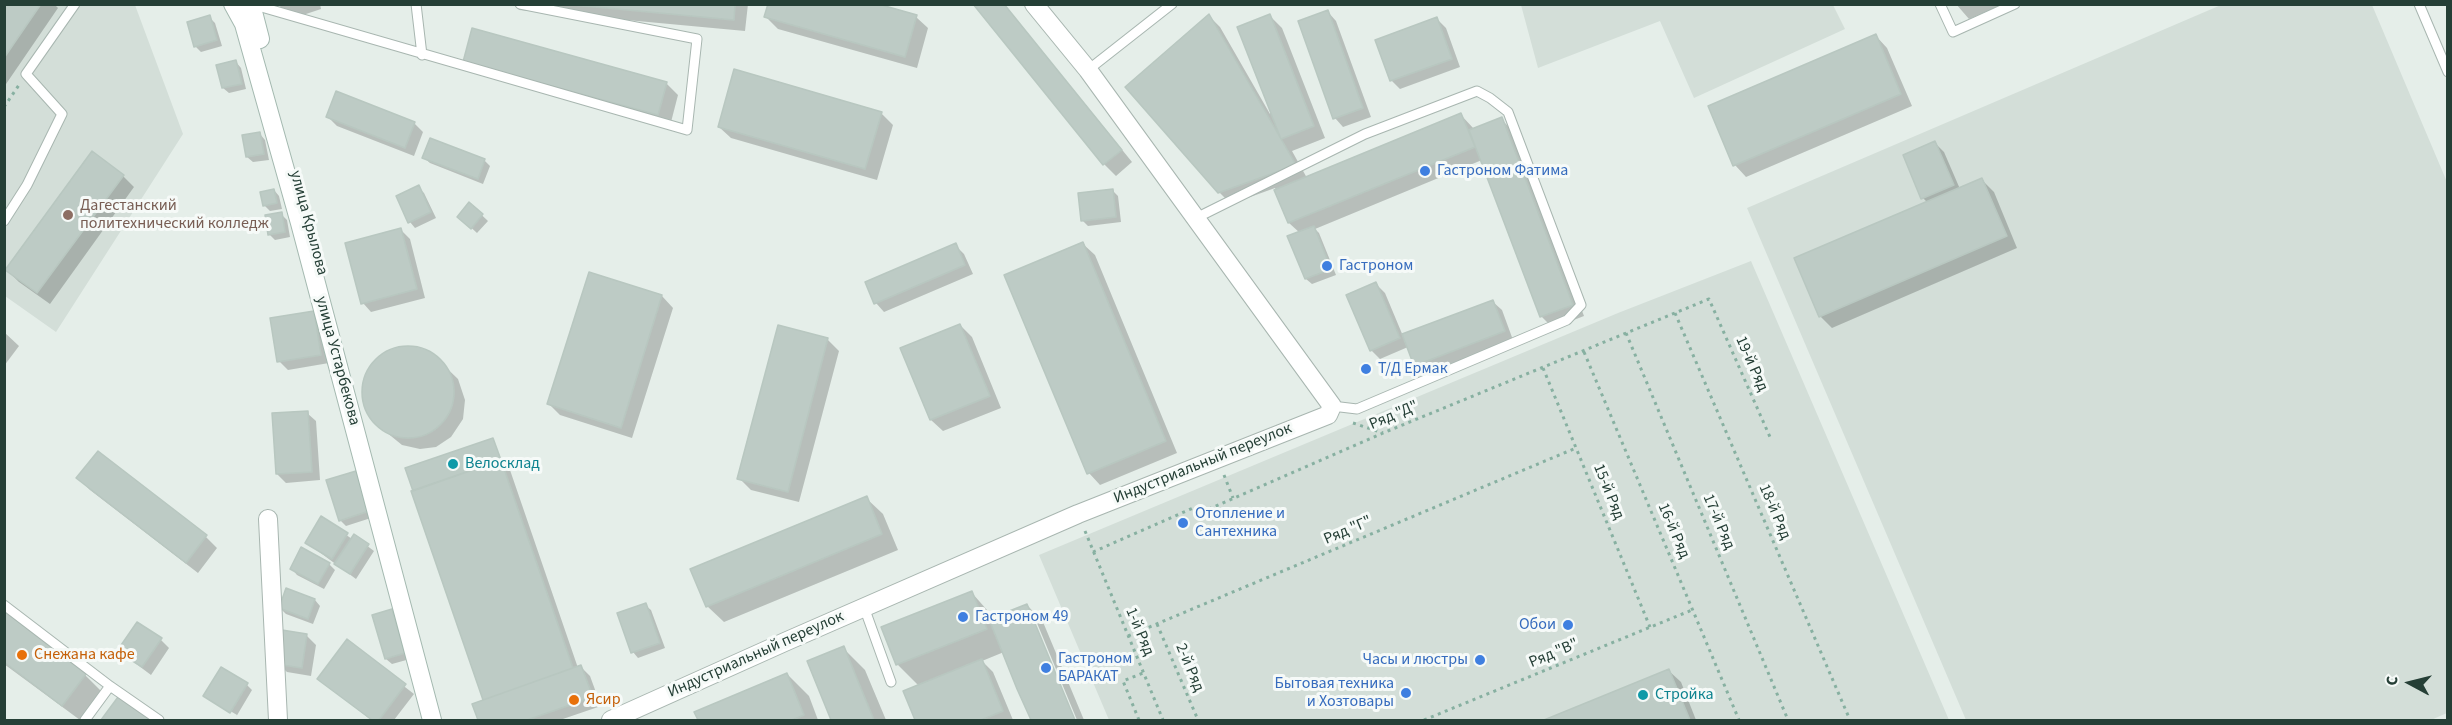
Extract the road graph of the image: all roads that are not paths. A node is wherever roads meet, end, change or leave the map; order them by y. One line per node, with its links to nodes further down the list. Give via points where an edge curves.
1 (75, 4): 14 (lane, via 26,74 62,114 27,185)
2 (416, 4): 10 (lane)
3 (520, 4): 10 (lane, via 697,39 687,130)
4 (1034, 4): 11 (street)
5 (1172, 4): 11 (lane)
6 (1940, 4): 7 (lane, via 1953,32)
7 (2015, 4)
8 (2419, 4): 12 (lane)
9 (242, 5): 10 (lane); 24 (street, улица Устарбекова); 25 (street, улица Крылова)
10 (422, 55)
11 (1088, 70): 13 (street)
12 (2448, 72)
13 (1196, 218): 15 (street); 15 (lane, via 1365,134 1477,91 1508,112 1581,305 1567,320 1357,409)
14 (4, 220)
15 (1330, 410): 18 (street, Индустриальный переулок)
16 (268, 519): 23 (street)
17 (4, 605): 20 (lane)
18 (864, 607): 19 (lane); 26 (street, Индустриальный переулок)
19 (891, 682)
20 (110, 686): 21 (lane); 22 (lane)
21 (85, 720)
22 (159, 720)
23 (278, 720)
24 (432, 720)
25 (438, 720)
26 (611, 720)

